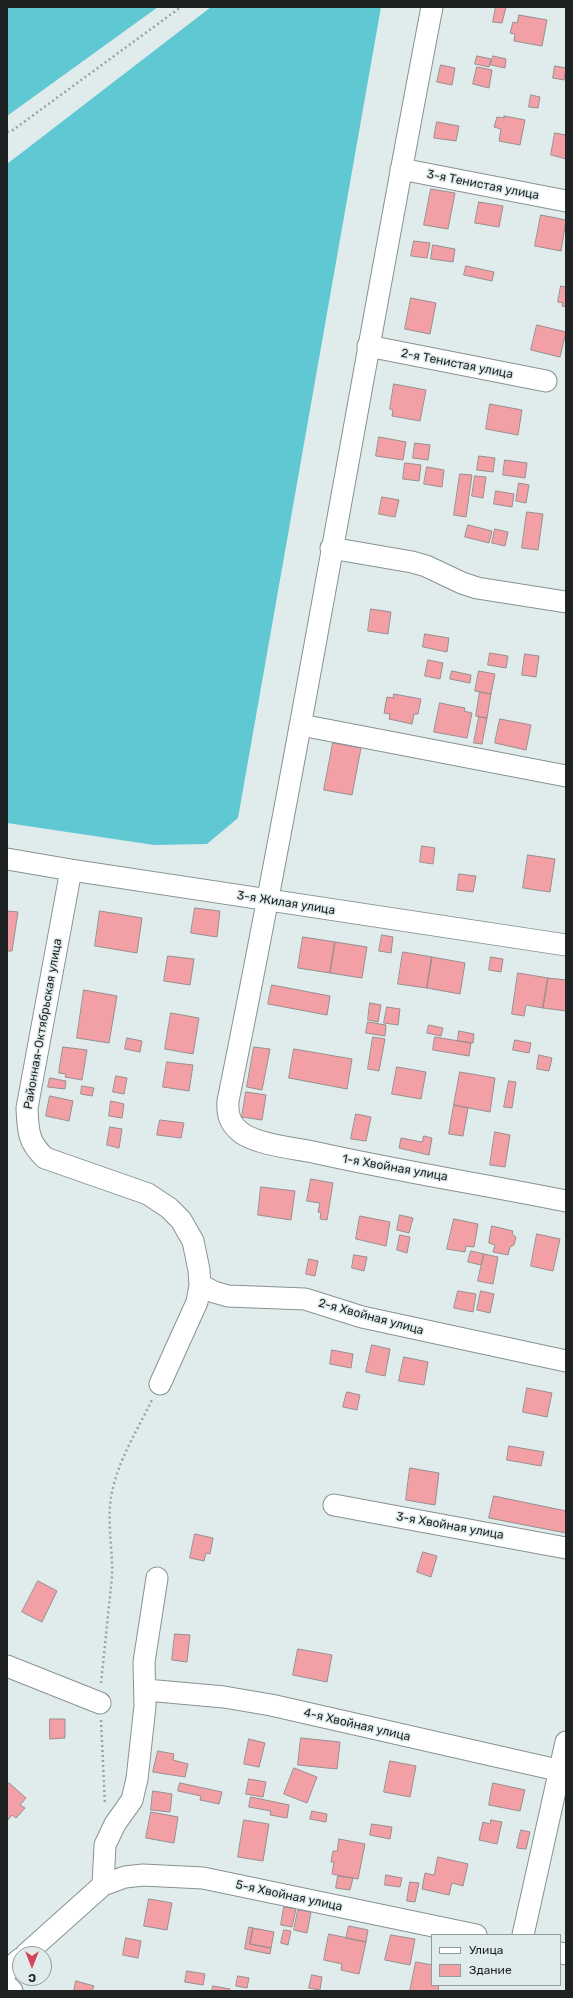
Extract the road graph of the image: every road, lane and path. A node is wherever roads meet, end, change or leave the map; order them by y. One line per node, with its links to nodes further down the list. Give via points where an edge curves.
1 (181, 7): 3 (path)
2 (432, 7): 4 (street)
3 (7, 132)
4 (401, 169): 5 (street, 3-я Тенистая улица); 6 (street)
5 (566, 202)
6 (368, 346): 7 (street, 2-я Тенистая улица); 8 (street)
7 (546, 381)
8 (331, 548): 9 (street, via 412,562 477,588); 10 (street)
9 (566, 602)
10 (301, 725): 11 (street); 14 (street)
11 (566, 776)
12 (7, 859): 13 (street, 3-я Жилая улица)
13 (71, 870): 14 (street, 3-я Жилая улица); 17 (street, Районная-Октябрьская улица, via 27,1108 30,1140 45,1158 148,1194 169,1208 181,1220 193,1241)
14 (269, 900): 15 (street, 3-я Жилая улица); 16 (street, 1-я Хвойная улица, via 228,1101 231,1122 243,1134 257,1140 337,1158)
15 (566, 945)
16 (566, 1201)
17 (200, 1286): 18 (street, 2-я Хвойная улица, via 228,1296 305,1299 362,1317); 19 (street, Районная-Октябрьская улица, via 192,1317)
18 (566, 1361)
19 (160, 1384): 25 (path, via 118,1470 111,1494 113,1559)
20 (334, 1505): 21 (street, 3-я Хвойная улица)
21 (566, 1548)
22 (157, 1578): 24 (street, via 144,1662)
23 (7, 1666): 25 (street)
24 (146, 1690): 27 (street, 4-я Хвойная улица, via 224,1697 271,1705); 29 (street, via 137,1779 132,1800 115,1824 105,1845)
25 (100, 1702): 28 (path)
26 (566, 1742): 27 (street)
27 (563, 1772): 31 (street)
28 (105, 1806)
29 (103, 1885): 30 (street, 5-я Хвойная улица, via 125,1877 143,1875 203,1878); 32 (street)
30 (471, 1934)
31 (523, 1934)
32 (35, 1946)
33 (7, 1986): 34 (street)
34 (12, 1991)

